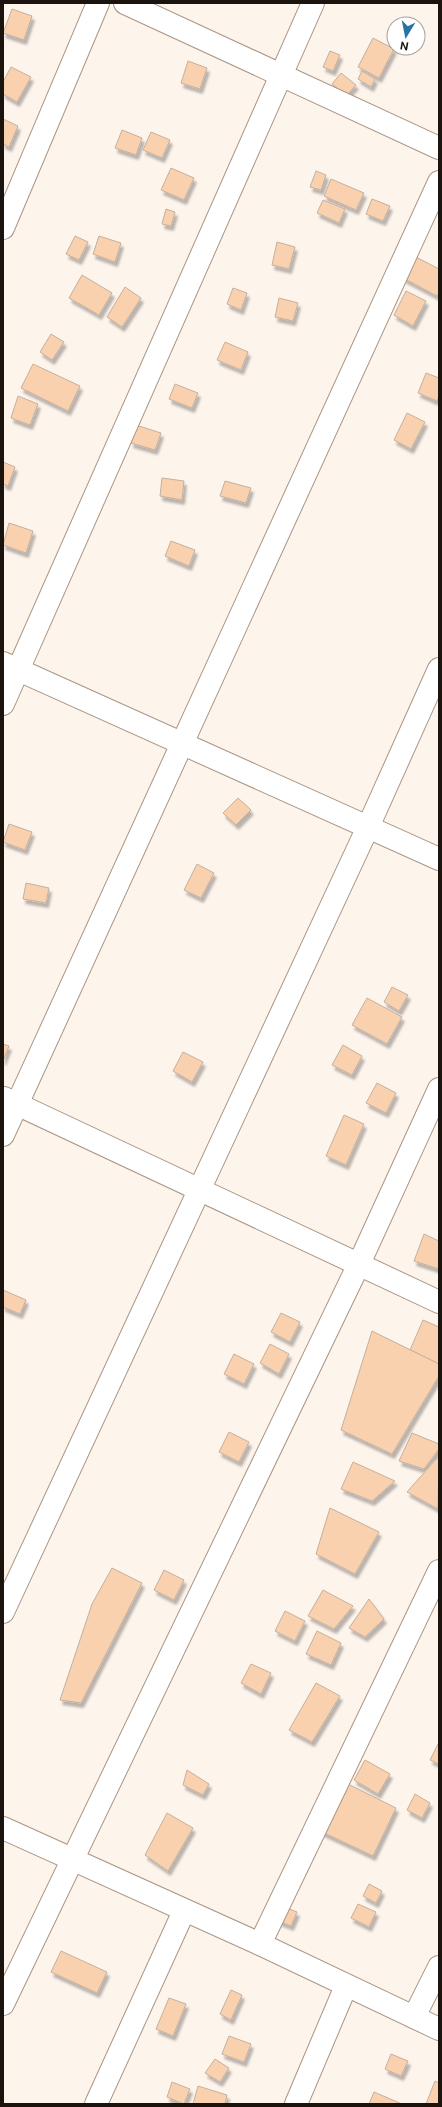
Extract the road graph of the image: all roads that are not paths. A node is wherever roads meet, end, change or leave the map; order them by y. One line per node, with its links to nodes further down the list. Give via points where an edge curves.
1 (98, 3): 7 (street)
2 (126, 3): 4 (street)
3 (313, 3): 4 (street)
4 (282, 77): 5 (street); 8 (street)
5 (439, 148)
6 (439, 182): 11 (street)
7 (3, 228)
8 (10, 666): 10 (street); 11 (street)
9 (439, 669): 12 (street)
10 (3, 704)
11 (181, 742): 12 (street); 15 (street)
12 (368, 826): 13 (street); 17 (street)
13 (439, 859)
14 (439, 1089): 18 (street)
15 (10, 1102): 16 (street); 17 (street)
16 (3, 1135)
17 (199, 1191): 18 (street); 21 (street)
18 (358, 1266): 19 (street); 23 (street)
19 (439, 1302)
20 (439, 1571): 25 (street)
21 (3, 1612)
22 (3, 1828): 23 (street)
23 (71, 1860): 24 (street); 28 (street)
24 (184, 1912): 25 (street); 31 (street)
25 (260, 1944): 27 (street)
26 (439, 1967): 29 (street)
27 (346, 1986): 29 (street); 32 (street)
28 (3, 2004)
29 (414, 2017): 30 (street)
30 (439, 2029)
31 (96, 2104)
32 (296, 2104)

